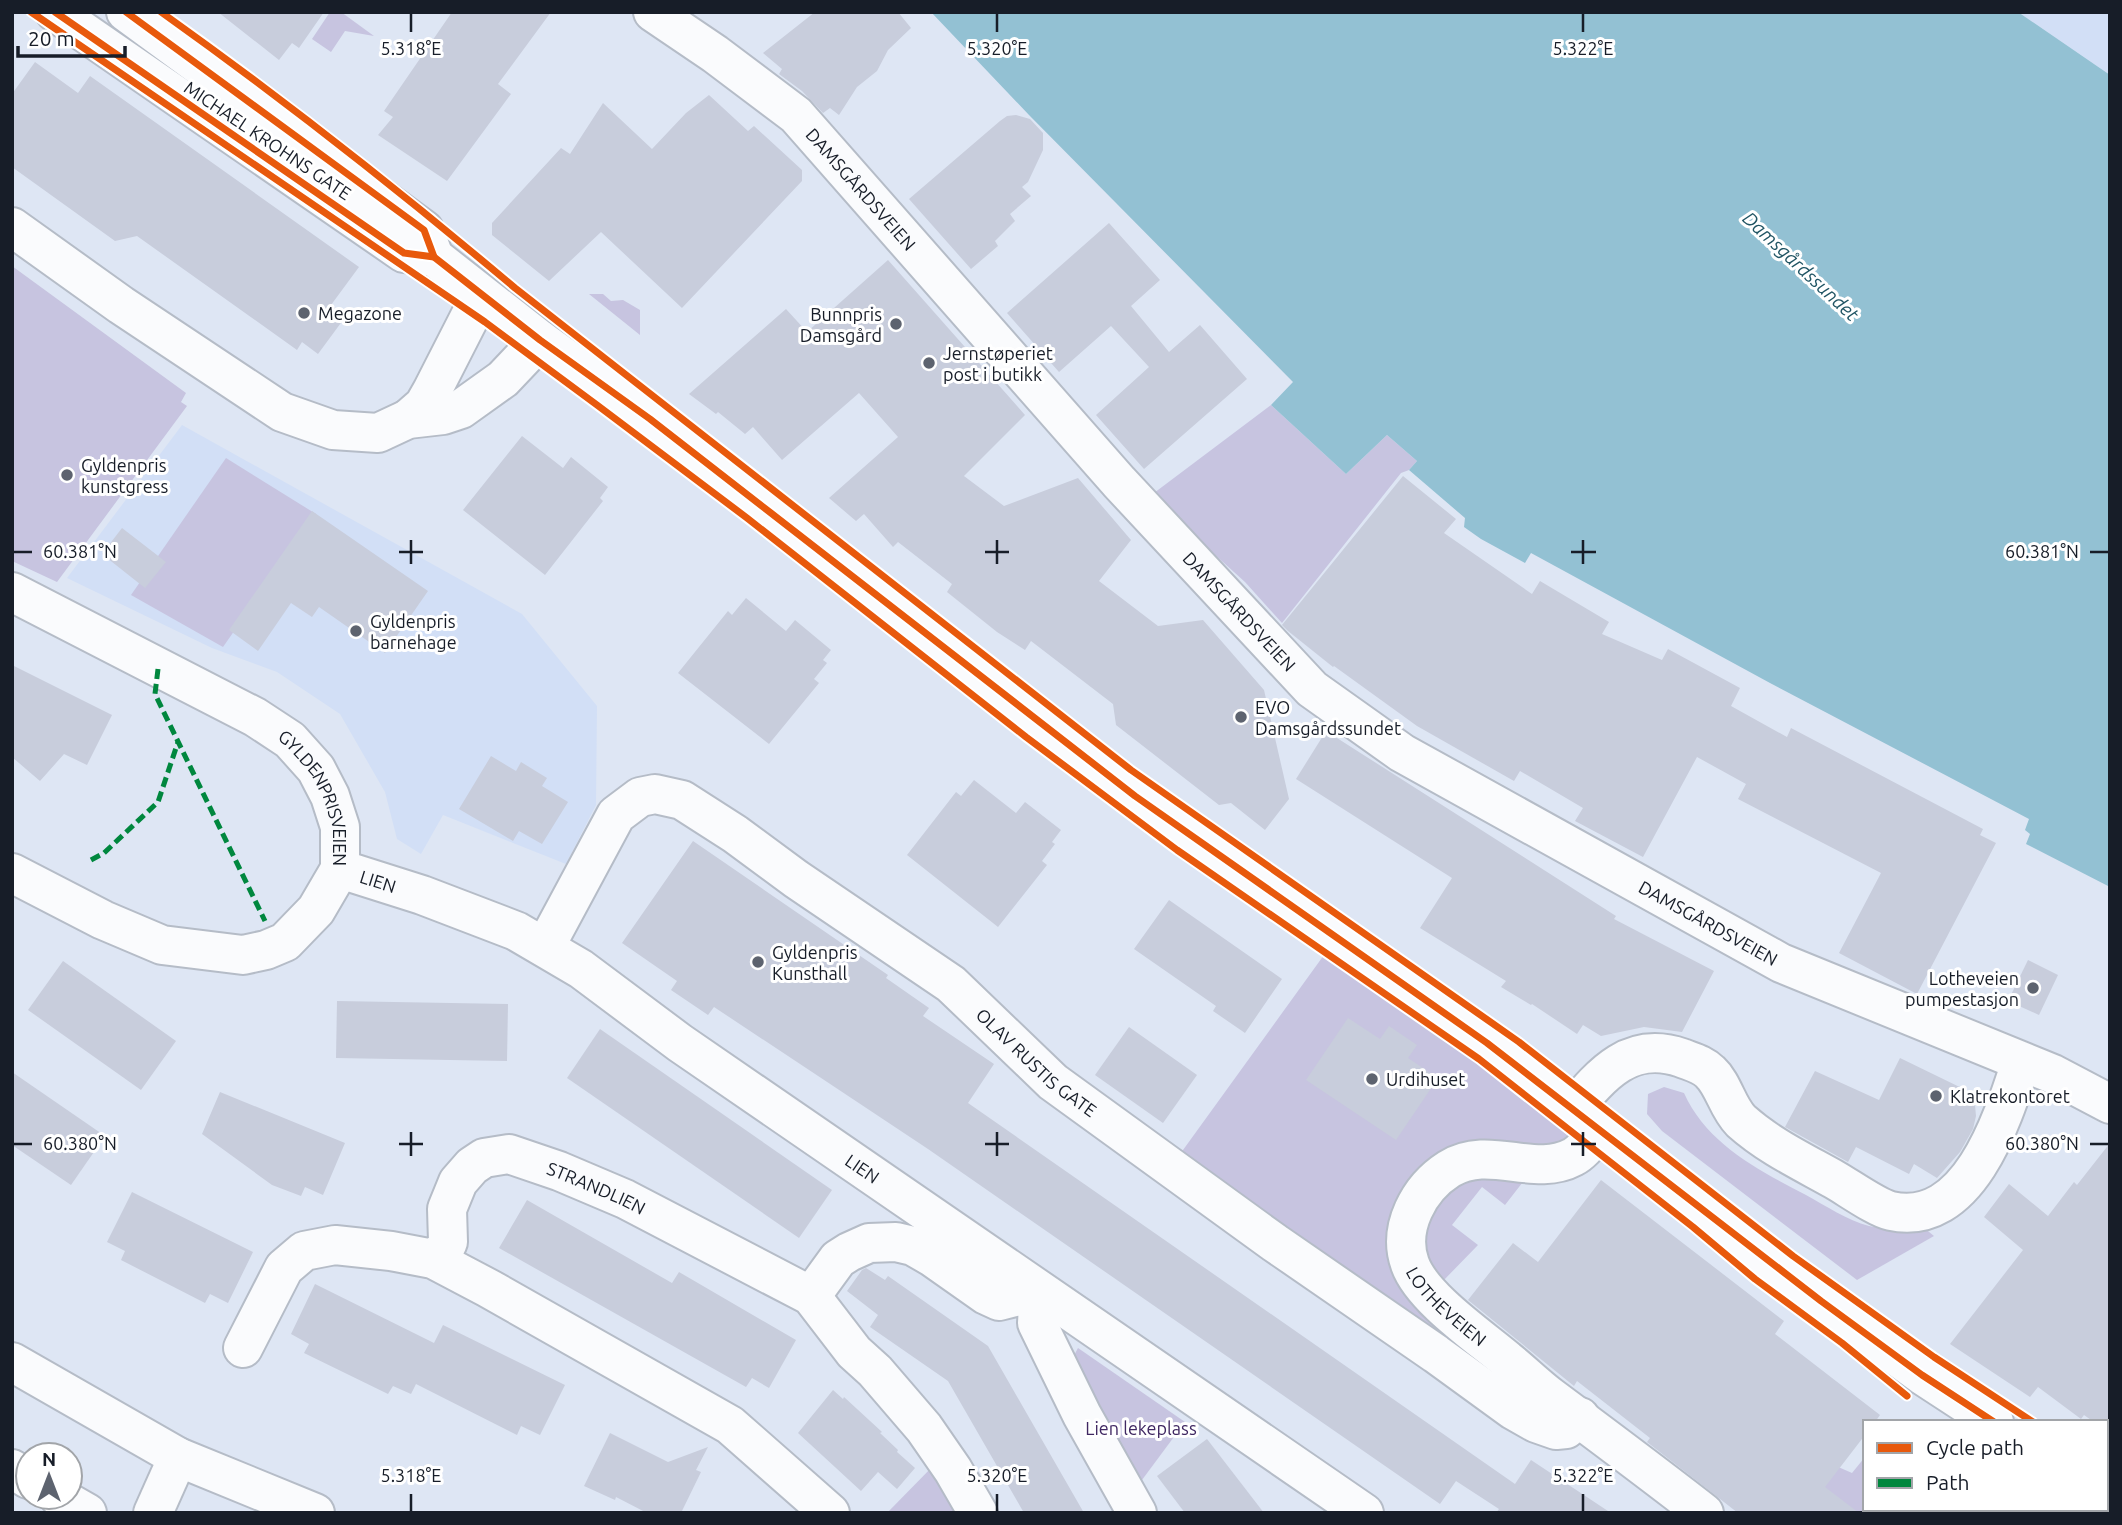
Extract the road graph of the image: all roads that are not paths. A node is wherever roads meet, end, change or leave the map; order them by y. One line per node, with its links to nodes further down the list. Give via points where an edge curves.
1 (55, 12): 5 (street, MICHAEL KROHNS GATE, via 404,253)
2 (126, 12): 5 (street, MICHAEL KROHNS GATE, via 424,230)
3 (653, 12): 13 (street, DAMSGÅRDSVEIEN, via 796,115 1119,482 1312,689 1402,753 1781,963)
4 (12, 228): 8 (street, via 282,412 333,429 378,433)
5 (434, 257): 6 (street, MICHAEL KROHNS GATE)
6 (481, 295): 7 (street, MICHAEL KROHNS GATE); 8 (street, via 424,405)
7 (540, 340): 8 (street, via 503,379 461,409); 15 (street, MICHAEL KROHNS GATE, via 650,419 1135,796 1487,1043)
8 (408, 419)
9 (12, 592): 10 (street, GYLDENPRISVEIEN, via 255,717 290,740 316,769 330,796 340,827)
10 (340, 869): 11 (street, GYLDENPRISVEIEN, via 316,910 285,942 243,955 162,945); 12 (street, LIEN, via 422,895)
11 (12, 873)
12 (545, 947): 17 (street, LIEN); 21 (street, OLAV RUSTIS GATE, via 616,815 640,797 656,794 682,800 951,984 1053,1082 1513,1410 1556,1430 1566,1429)
13 (2021, 1062): 14 (street, DAMSGÅRDSVEIEN); 15 (street, LOTHEVEIEN, via 2005,1113 1963,1186 1932,1207 1909,1212 1889,1211 1786,1154 1740,1120 1713,1074 1676,1056 1633,1056 1604,1072)
14 (2110, 1104)
15 (1585, 1120): 21 (street, LOTHEVEIEN, via 1574,1156 1559,1163 1476,1158 1451,1167 1419,1200 1406,1238 1410,1264 1437,1300); 22 (street, MICHAEL KROHNS GATE, via 1821,1301)
16 (433, 1259): 18 (street, STRANDLIEN, via 448,1242 447,1209 458,1182 484,1158 509,1154 625,1199); 19 (street, via 335,1245 304,1251 284,1268); 26 (street, via 730,1425)
17 (1039, 1291): 18 (street, via 999,1301 913,1246 896,1242 869,1244 849,1252 838,1259); 28 (street, via 1037,1323); 29 (street, LIEN)
18 (811, 1296): 27 (street, STRANDLIEN, via 925,1428)
19 (243, 1348)
20 (12, 1362): 23 (street)
21 (1580, 1417): 30 (street, LOTHEVEIEN)
22 (1991, 1420)
23 (178, 1457): 24 (street); 25 (street)
24 (153, 1513)
25 (315, 1513)
26 (830, 1513)
27 (978, 1513)
28 (1137, 1513)
29 (1364, 1513)
30 (1704, 1513)

